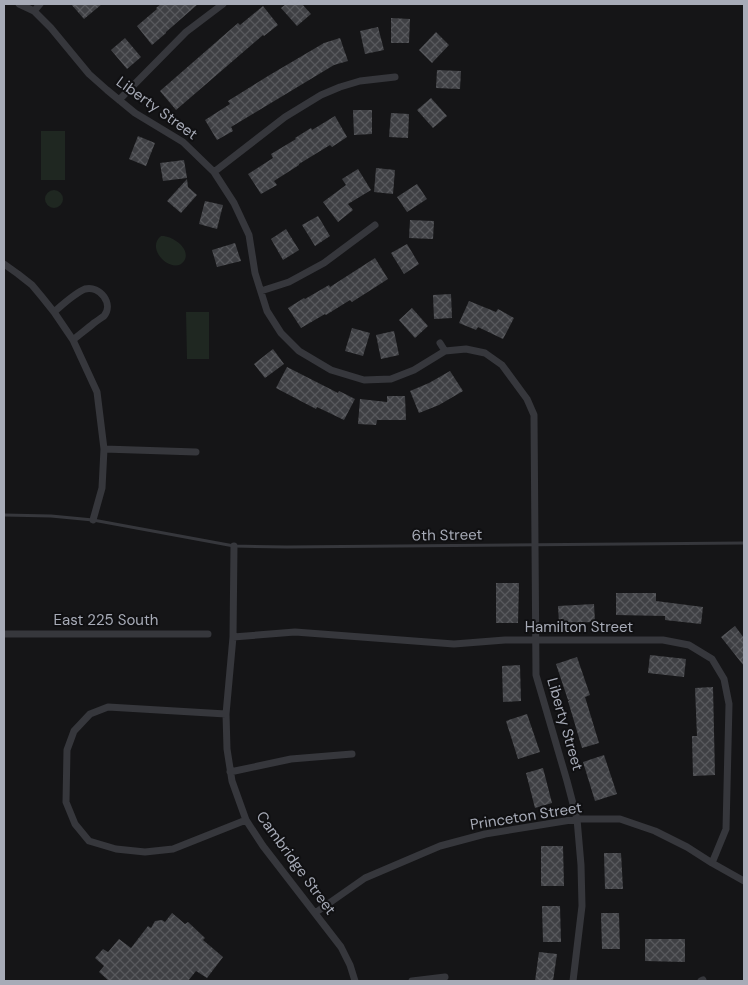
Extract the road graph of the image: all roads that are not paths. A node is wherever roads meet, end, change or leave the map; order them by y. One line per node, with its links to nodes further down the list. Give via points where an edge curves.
1 (19, 4): 4 (street, Liberty Street)
2 (40, 4): 4 (street)
3 (223, 4): 6 (street, via 186,32)
4 (34, 11): 6 (street, Liberty Street, via 89,74)
5 (395, 77): 7 (street, via 360,81 321,96 285,117)
6 (120, 100): 7 (street, Liberty Street, via 183,142)
7 (214, 172): 10 (street, Liberty Street, via 248,235)
8 (375, 225): 10 (street, via 324,263 289,282)
9 (4, 264): 11 (street, via 32,286)
10 (261, 291): 14 (street, Liberty Street, via 267,311 281,333 299,351 331,370 364,380 391,379 414,370)
11 (54, 312): 12 (street); 12 (street, via 86,289 101,292 107,307 104,315)
12 (73, 340): 15 (street, via 97,392)
13 (440, 343): 14 (street)
14 (445, 351): 20 (street, Liberty Street, via 466,348 485,353 502,365 528,399 534,415)
15 (104, 449): 16 (street); 18 (street, via 102,488)
16 (196, 452)
17 (4, 514): 18 (lane)
18 (93, 520): 21 (lane, 6th Street)
19 (744, 543): 20 (lane, 6th Street)
20 (535, 545): 21 (lane, 6th Street); 25 (street, Liberty Street)
21 (234, 546): 24 (street, Cambridge Street)
22 (4, 634): 23 (street, East 225 South)
23 (208, 634)
24 (232, 637): 25 (street, Hamilton Street, via 295,632 454,644); 26 (street, Cambridge Street)
25 (536, 640): 29 (street, Liberty Street, via 536,675); 31 (street, Hamilton Street, via 663,640 688,645 712,660 724,679 729,704 726,829)
26 (226, 714): 28 (street, Cambridge Street); 30 (street, via 108,707 90,714 74,731 67,750 66,802 75,824 89,841 116,849 145,852 173,850)
27 (352, 754): 28 (street, via 291,758)
28 (230, 772): 30 (street, Cambridge Street)
29 (577, 819): 31 (street, Princeton Street, via 620,819 655,830); 33 (street, Princeton Street, via 485,834 440,846 364,878); 37 (street, Liberty Street, via 582,906)
30 (246, 820): 33 (street, Cambridge Street)
31 (712, 863): 32 (street, Princeton Street)
32 (744, 881)
33 (314, 912): 35 (street, Cambridge Street, via 341,947)
34 (446, 977): 36 (street)
35 (355, 981)
36 (412, 981)
37 (573, 981)

